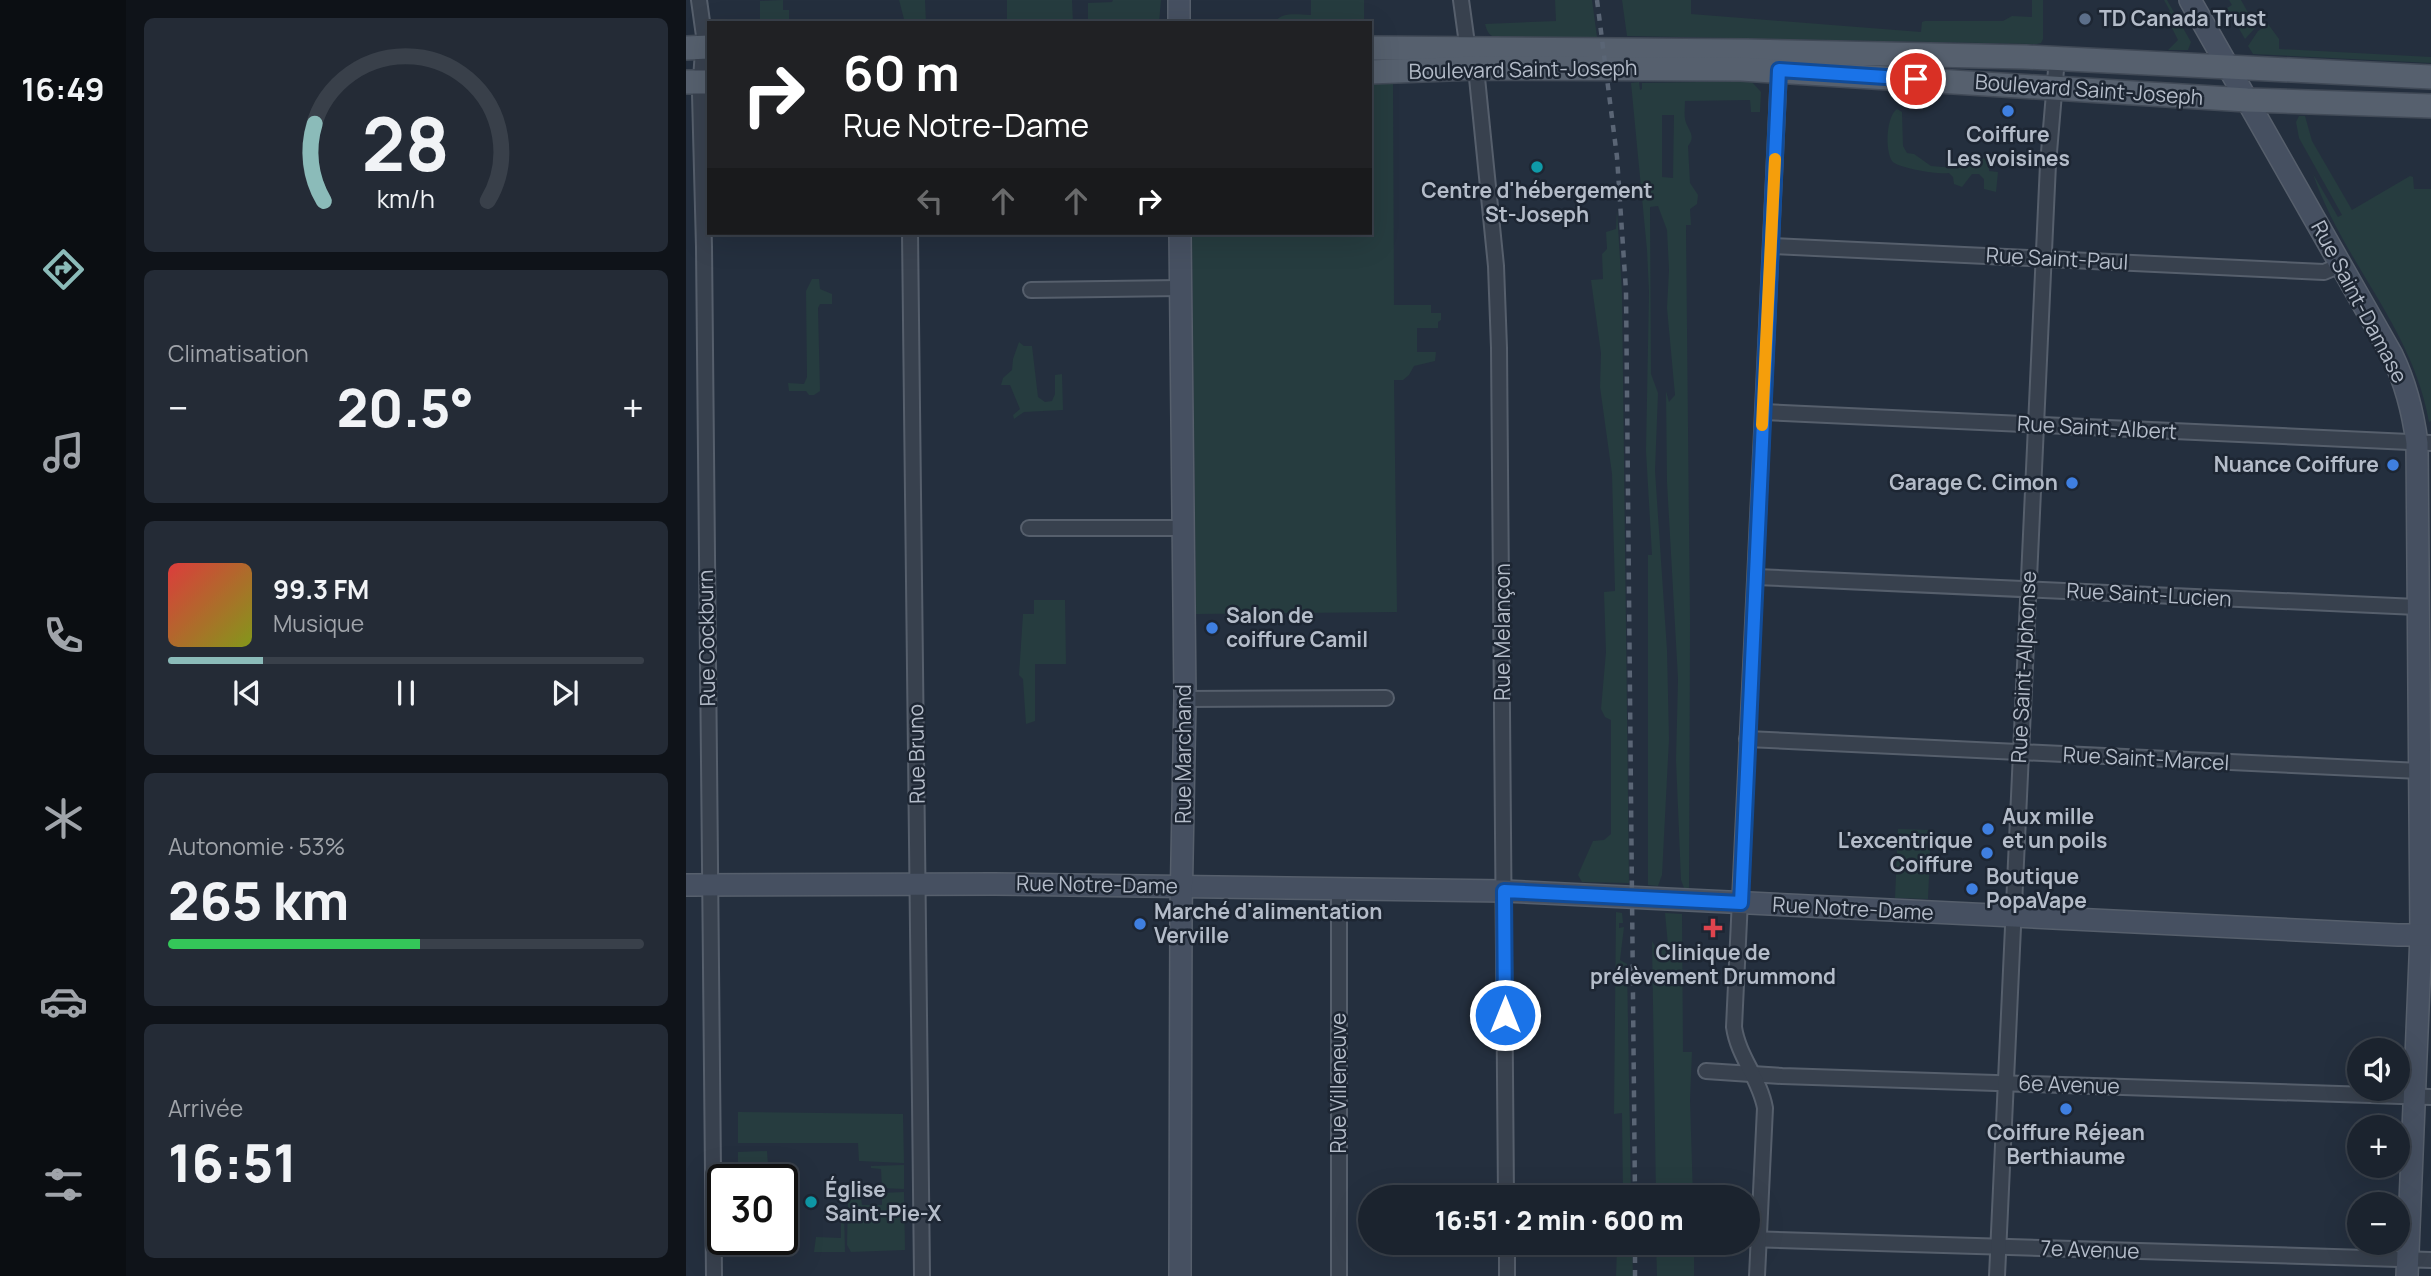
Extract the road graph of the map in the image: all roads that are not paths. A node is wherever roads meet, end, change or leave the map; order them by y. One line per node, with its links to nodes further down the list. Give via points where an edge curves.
1 (699, 0): 6 (street, Rue Cockburn)
2 (1178, 0): 5 (street)
3 (1461, 0): 9 (street, Rue Melançon)
4 (2190, 0): 10 (street, Rue Saint-Damase)
5 (1179, 21)
6 (700, 47): 14 (street, Rue Cockburn)
7 (1372, 48): 9 (main road, Boulevard Saint-Joseph)
8 (2057, 58): 9 (main road, Boulevard Saint-Joseph, via 1747,51); 10 (main road, Boulevard Saint-Joseph); 15 (street, Rue Saint-Alphonse)
9 (1472, 60): 11 (main road, Boulevard Saint-Joseph); 12 (main road, Boulevard Saint-Joseph); 44 (street, Rue Melançon, via 1496,266 1499,335)
10 (2229, 68): 13 (main road, Boulevard Saint-Joseph); 16 (street, Rue Saint-Damase)
11 (1779, 70): 15 (main road, Boulevard Saint-Joseph); 20 (street)
12 (1372, 72)
13 (2431, 77)
14 (699, 82): 40 (street, Rue Cockburn)
15 (2054, 88): 16 (main road, Boulevard Saint-Joseph); 21 (street, Rue Saint-Alphonse)
16 (2247, 100): 17 (main road, Boulevard Saint-Joseph); 22 (street, Rue Saint-Damase)
17 (2431, 106)
18 (911, 235): 39 (street, Rue Bruno)
19 (1180, 235): 23 (street, Rue Marchand)
20 (1772, 246): 21 (street, Rue Saint-Paul); 25 (street)
21 (2044, 259): 22 (street, Rue Saint-Paul, via 2324,272); 26 (street, Rue Saint-Alphonse)
22 (2341, 265): 27 (street, Rue Saint-Damase, via 2401,373)
23 (1180, 288): 24 (street); 29 (street, Rue Marchand)
24 (1031, 290)
25 (1763, 412): 26 (street, Rue Saint-Albert); 30 (street)
26 (2037, 426): 27 (street, Rue Saint-Albert); 31 (street, Rue Saint-Alphonse)
27 (2424, 443): 32 (street, Rue Saint-Damase)
28 (1029, 528): 29 (street)
29 (1182, 528): 34 (street, Rue Marchand)
30 (1756, 577): 31 (street, Rue Saint-Lucien); 36 (street)
31 (2029, 590): 32 (street, Rue Saint-Lucien); 37 (street, Rue Saint-Alphonse)
32 (2417, 607): 35 (street, Rue Saint-Damase)
33 (1386, 698): 34 (street)
34 (1185, 699): 42 (street, Rue Marchand)
35 (2425, 715): 38 (street, Rue Saint-Damase)
36 (1747, 739): 37 (street, Rue Saint-Marcel); 45 (street)
37 (2020, 754): 38 (street, Rue Saint-Marcel); 46 (street, Rue Saint-Alphonse)
38 (2420, 771): 47 (street, Rue Saint-Damase)
39 (919, 884): 40 (street, Rue Notre-Dame); 42 (street, Rue Notre-Dame); 61 (street, Rue Bruno)
40 (710, 885): 41 (street, Rue Notre-Dame); 60 (street, Rue Cockburn)
41 (686, 886)
42 (1181, 886): 43 (street, Rue Notre-Dame); 62 (street, Rue Marchand)
43 (1339, 889): 44 (street, Rue Notre-Dame); 63 (street, Rue Villeneuve)
44 (1504, 891): 45 (street, Rue Notre-Dame); 52 (street, Rue Melançon)
45 (1741, 903): 46 (street, Rue Notre-Dame); 49 (street, via 1734,1027)
46 (2013, 917): 47 (street, Rue Notre-Dame); 50 (street, Rue Saint-Alphonse)
47 (2426, 935): 51 (street, Rue Saint-Damase)
48 (1706, 1071): 49 (street, 6e Avenue)
49 (1751, 1074): 50 (street, 6e Avenue); 53 (street, via 1765,1108)
50 (2005, 1083): 51 (street, 6e Avenue); 55 (street, Rue Saint-Alphonse)
51 (2423, 1096): 59 (street, Rue Saint-Damase)
52 (1506, 1185)
53 (1758, 1185)
54 (1760, 1240): 55 (street, 7e Avenue)
55 (1998, 1248): 59 (street, 7e Avenue); 66 (street, Rue Saint-Alphonse)
56 (1507, 1255): 64 (street)
57 (1754, 1255): 65 (street)
58 (2431, 1260): 59 (street, 7e Avenue)
59 (2407, 1268)
60 (714, 1276)
61 (922, 1276)
62 (1180, 1276)
63 (1339, 1276)
64 (1507, 1276)
65 (1756, 1276)
66 (1997, 1276)

